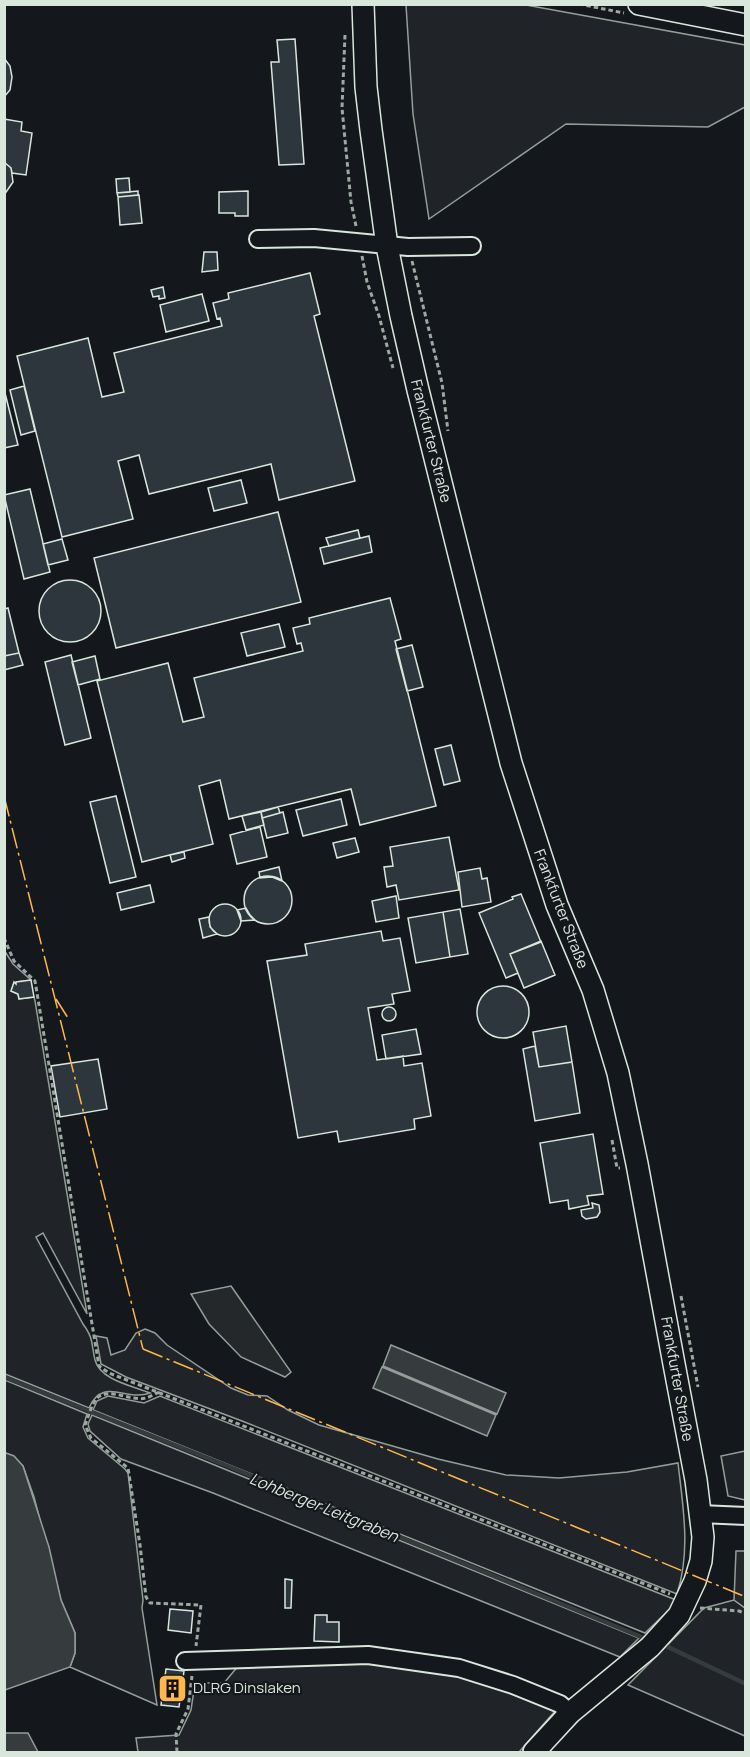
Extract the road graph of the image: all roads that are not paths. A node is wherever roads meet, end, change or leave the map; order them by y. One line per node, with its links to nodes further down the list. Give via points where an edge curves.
1 (363, 4): 6 (main road, Frankfurter Straße, via 366,87)
2 (639, 4): 3 (main road)
3 (746, 25)
4 (258, 239): 6 (street, via 314,238)
5 (472, 246): 6 (street)
6 (398, 247): 7 (main road, Frankfurter Straße, via 418,390 511,763 548,878 596,999 618,1073)
7 (700, 1514): 8 (street); 10 (main road, Frankfurter Straße, via 701,1561 686,1602 650,1647)
8 (746, 1516)
9 (190, 1661): 10 (street, via 368,1654 459,1668 560,1704)
10 (570, 1713): 11 (main road, Frankfurter Straße)
11 (534, 1752)

